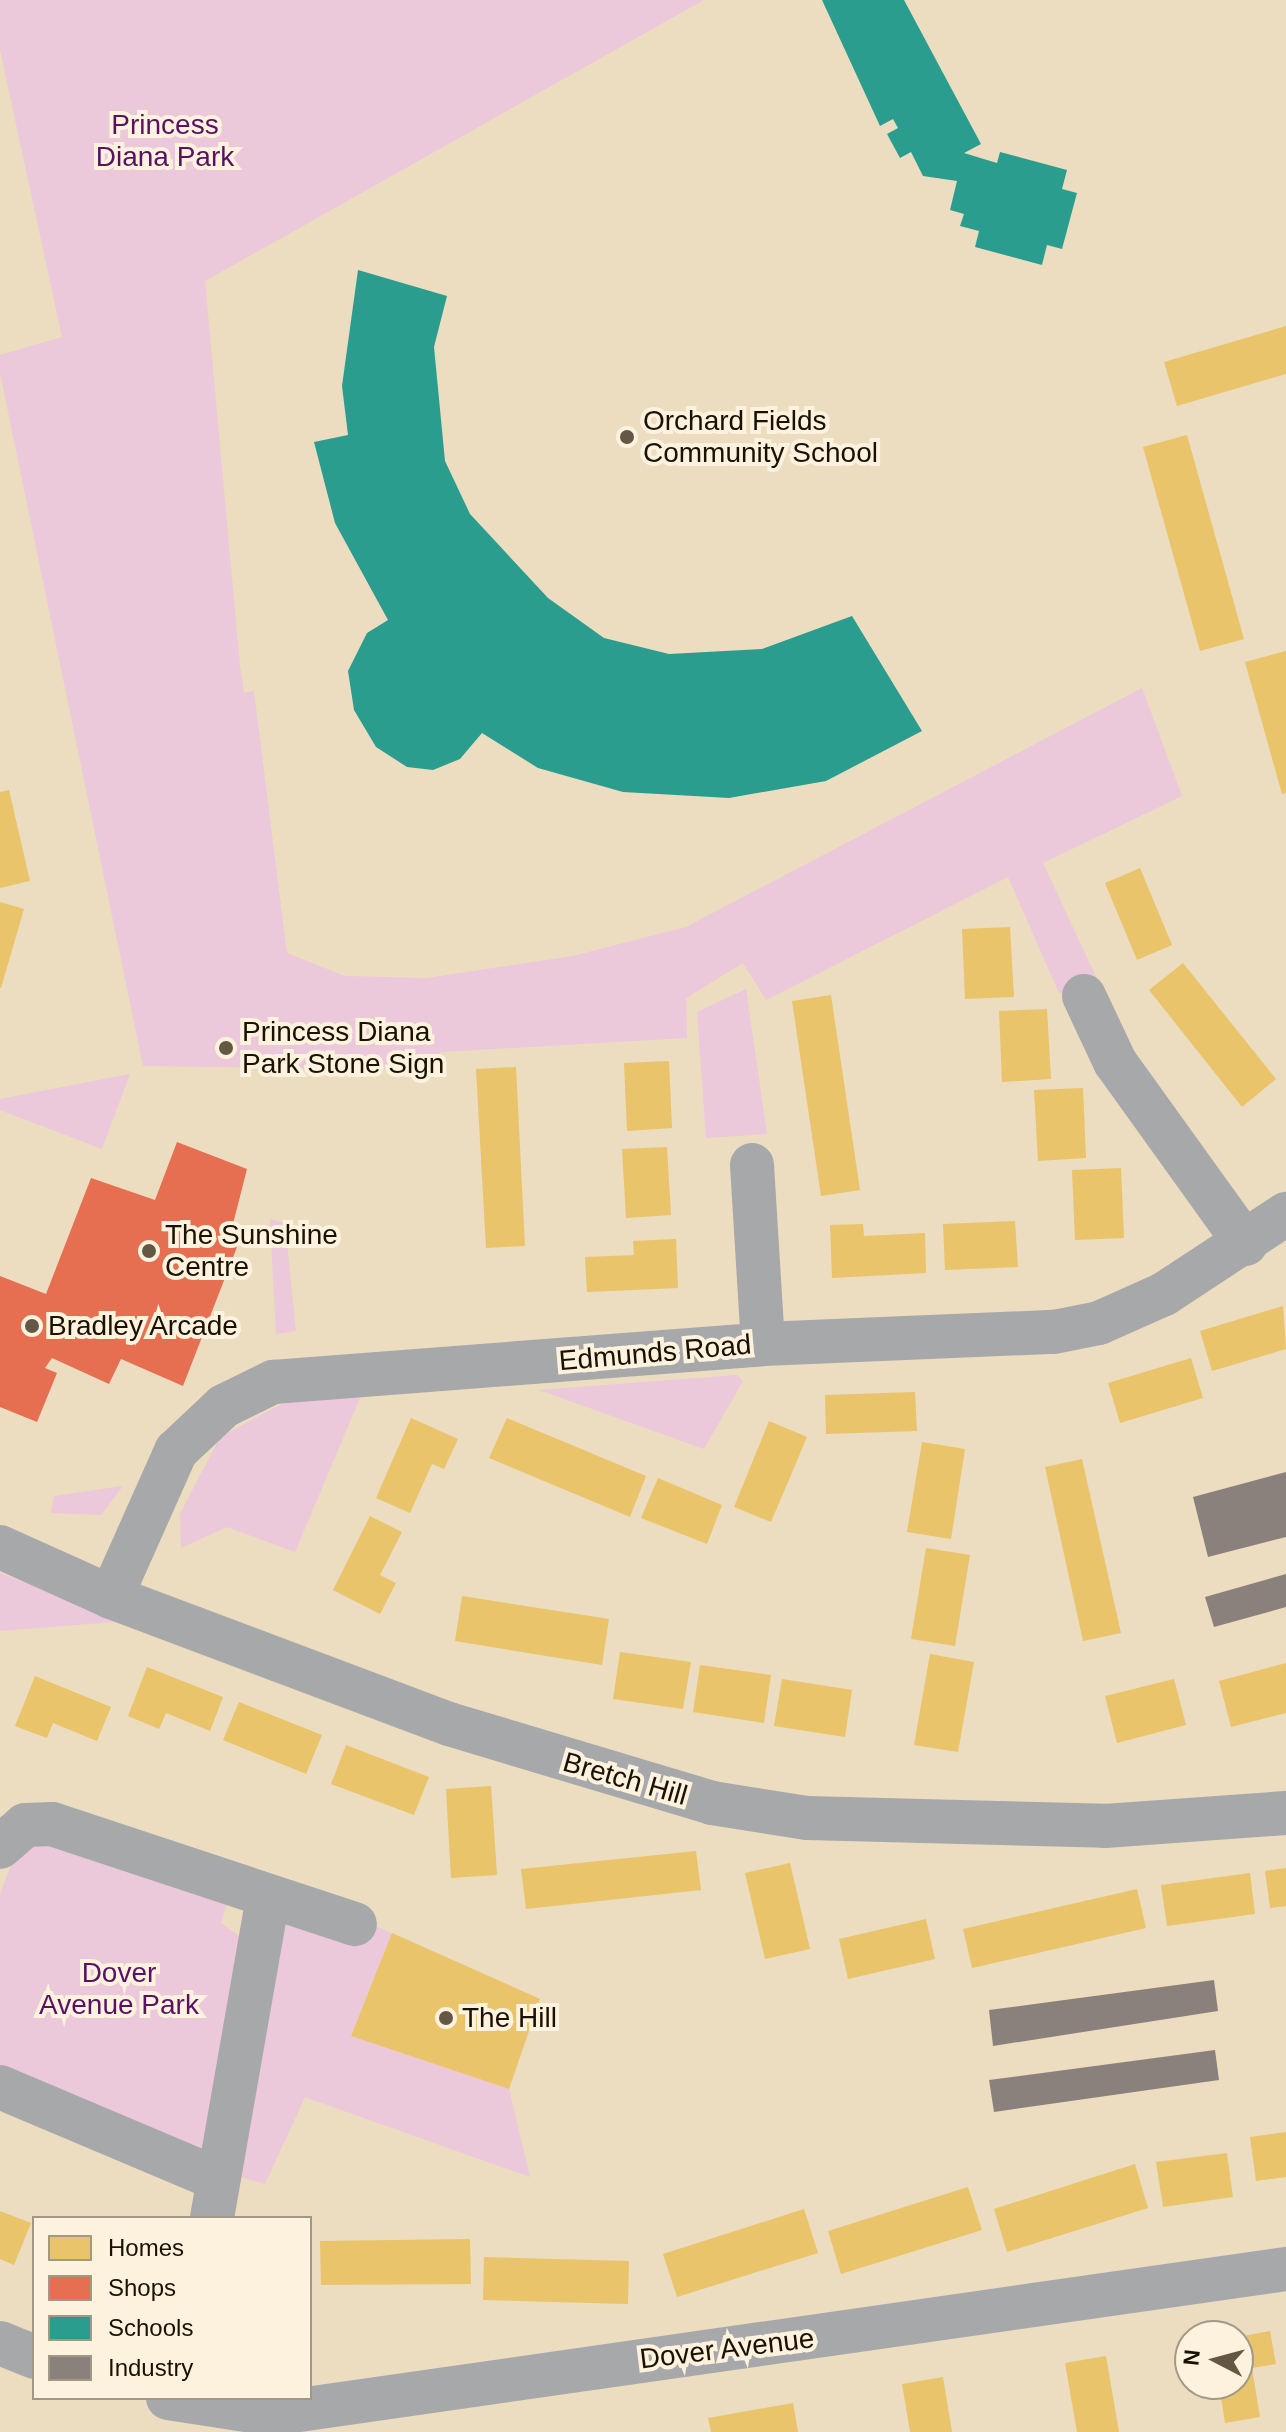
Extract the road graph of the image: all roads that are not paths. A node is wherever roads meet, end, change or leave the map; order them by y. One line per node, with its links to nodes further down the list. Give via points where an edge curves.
1 (1084, 996): 4 (street, via 1115,1062)
2 (752, 1165): 5 (street)
3 (1286, 1214): 4 (street, Edmunds Road)
4 (1246, 1244): 5 (street, Edmunds Road, via 1164,1294 1099,1323 990,1341)
5 (763, 1344): 7 (street, Edmunds Road, via 273,1382 224,1406 176,1451)
6 (0, 1547): 7 (street, Bretch Hill)
7 (111, 1597): 8 (street, Bretch Hill, via 449,1724 712,1803 807,1818 1091,1825)
8 (1286, 1813)
9 (0, 1847): 10 (street, via 25,1825 52,1824)
10 (268, 1896): 11 (street); 13 (street)
11 (355, 1924)
12 (0, 2087): 13 (street)
13 (214, 2198)
14 (1286, 2269): 17 (street, Dover Avenue, via 271,2414)
15 (0, 2343): 16 (street)
16 (32, 2356)
17 (180, 2400)

